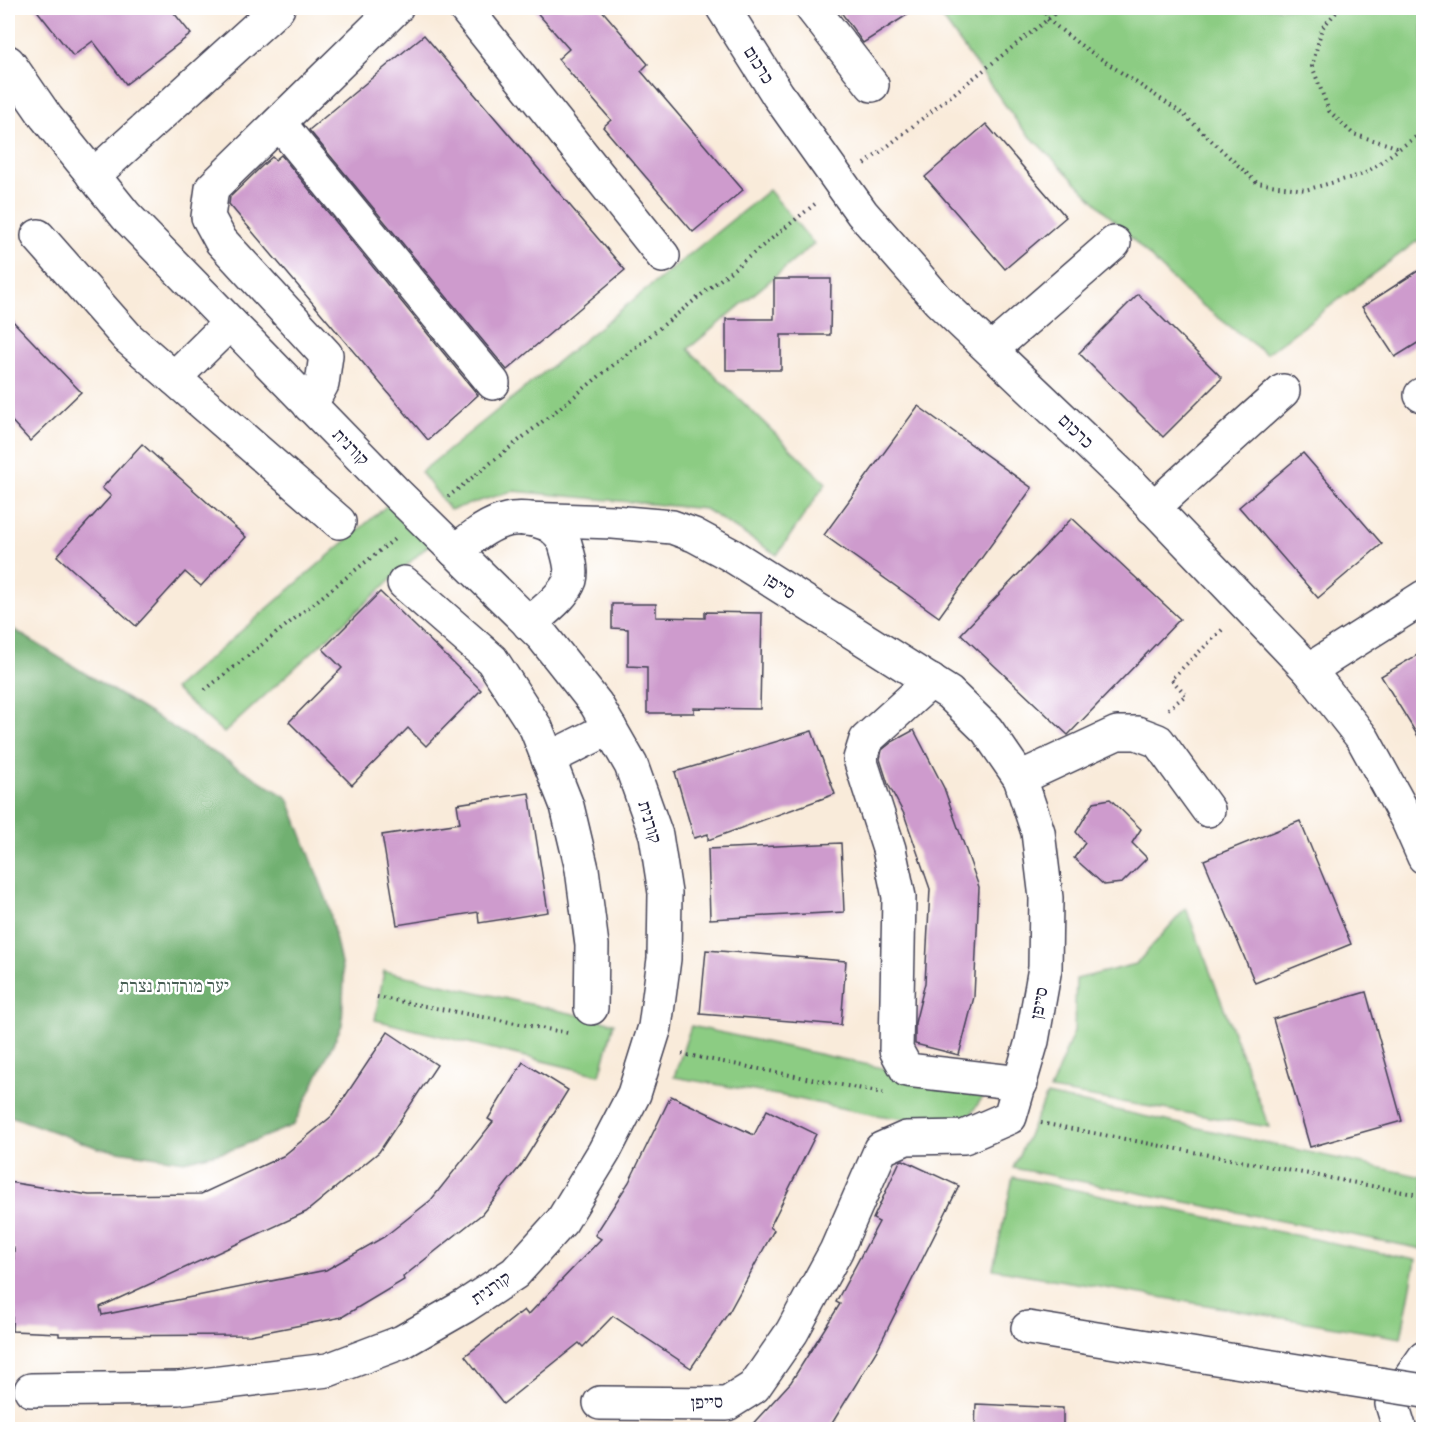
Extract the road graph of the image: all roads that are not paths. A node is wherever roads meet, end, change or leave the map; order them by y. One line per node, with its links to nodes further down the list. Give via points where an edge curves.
1 (278, 8): 9 (street)
2 (396, 8): 8 (street)
3 (465, 8): 12 (street)
4 (723, 8): 14 (street, כרכום, via 778,95 862,213 938,300)
5 (812, 8): 7 (street)
6 (8, 62): 9 (street, קורנית)
7 (872, 85)
8 (279, 123): 16 (street); 18 (street, via 212,188 208,217 221,241 326,355 322,384)
9 (93, 176): 13 (street, קורנית, via 126,216)
10 (38, 236): 15 (street, via 128,338)
11 (1114, 243): 14 (street)
12 (663, 256)
13 (230, 323): 15 (street); 18 (street, קורנית)
14 (991, 350): 19 (street, כרכום)
15 (174, 378): 21 (street)
16 (493, 383)
17 (1283, 391): 19 (street)
18 (310, 406): 23 (street, קורנית)
19 (1154, 508): 28 (street, כרכום)
20 (524, 519): 22 (street, סייפן); 23 (street, סייפן, via 498,522); 24 (street, סייפן, via 549,523 562,537 570,558)
21 (339, 522)
22 (652, 526): 24 (street, סייפן, via 630,526 610,532 592,546); 29 (street, סייפן, via 672,527 694,535 731,555)
23 (455, 551): 27 (street, קורנית)
24 (570, 580): 27 (street, סייפן)
25 (404, 583): 31 (street, via 492,660 536,728)
26 (1424, 597): 28 (street)
27 (529, 624): 30 (street, קורנית, via 596,704)
28 (1309, 670): 34 (street, כרכום, via 1363,739)
29 (930, 681): 32 (street, סייפן, via 949,693 987,730); 36 (street, via 866,740 860,759 890,849 899,897 896,1050 907,1070)
30 (610, 728): 31 (street); 39 (street, קורנית, via 631,765 656,835 665,893 664,959 655,1027 634,1094 562,1221 515,1273 465,1306 402,1342 328,1370 178,1389)
31 (548, 759): 35 (street, via 567,806 582,869 592,945)
32 (1020, 778): 33 (street, via 1117,733 1137,733 1158,741); 36 (street, סייפן, via 1038,832 1046,898 1045,968)
33 (1208, 810)
34 (1423, 853)
35 (591, 1008)
36 (1021, 1083): 41 (street, סייפן, via 1010,1117 964,1137 906,1138 881,1149 836,1251 792,1332 754,1387 727,1404)
37 (1028, 1328): 40 (street, bridge)
38 (1424, 1358): 42 (street, via 1392,1404)
39 (31, 1390)
40 (1424, 1391)
41 (600, 1403)
42 (1400, 1430)

